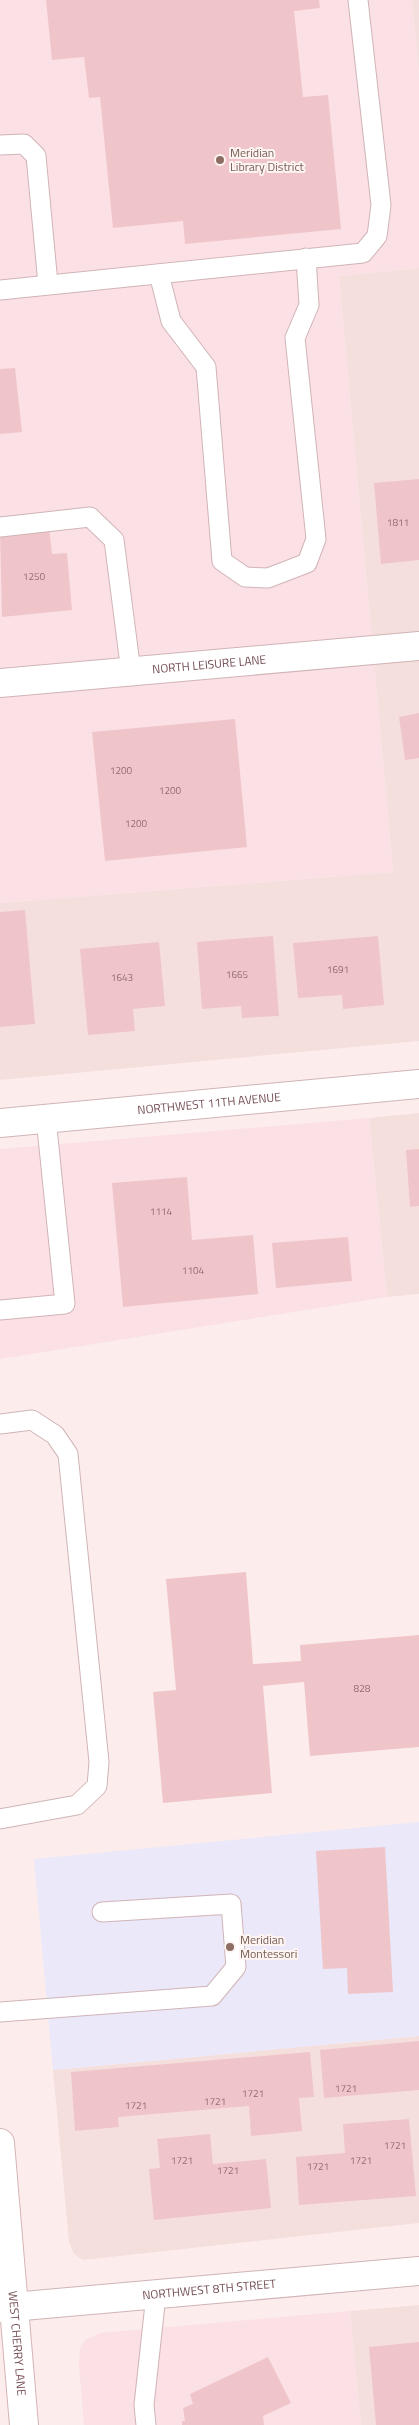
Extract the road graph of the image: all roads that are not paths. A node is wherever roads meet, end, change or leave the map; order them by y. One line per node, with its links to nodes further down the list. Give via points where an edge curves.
1 (358, 0): 3 (lane, via 381,205 377,236 363,253)
2 (0, 145): 5 (lane, via 24,144 36,156)
3 (306, 258): 4 (lane); 4 (lane, via 309,305 295,338 316,539 307,563 268,578 245,577 222,562 206,367 171,321)
4 (159, 274): 5 (lane)
5 (48, 284): 6 (lane)
6 (0, 290)
7 (0, 527): 9 (lane, via 90,517 114,540)
8 (419, 646): 9 (street, NORTH LEISURE LANE)
9 (132, 672): 10 (street, NORTH LEISURE LANE)
10 (0, 683)
11 (419, 1084): 12 (street, NORTHWEST 11TH AVENUE)
12 (46, 1118): 13 (street, NORTHWEST 11TH AVENUE); 14 (lane, via 65,1304)
13 (0, 1123)
14 (0, 1310)
15 (0, 1424): 16 (lane, via 32,1420 55,1436 68,1454 99,1762 97,1786 77,1805)
16 (0, 1819)
17 (102, 1912): 18 (lane, via 231,1904 236,1967 212,1996)
18 (0, 2012)
19 (0, 2143): 22 (street, WEST CHERRY LANE)
20 (419, 2271): 21 (street, NORTHWEST 8TH STREET)
21 (156, 2295): 22 (street, NORTHWEST 8TH STREET); 24 (lane, via 144,2405)
22 (7, 2307): 23 (street, WEST CHERRY LANE)
23 (24, 2425)
24 (146, 2425)

